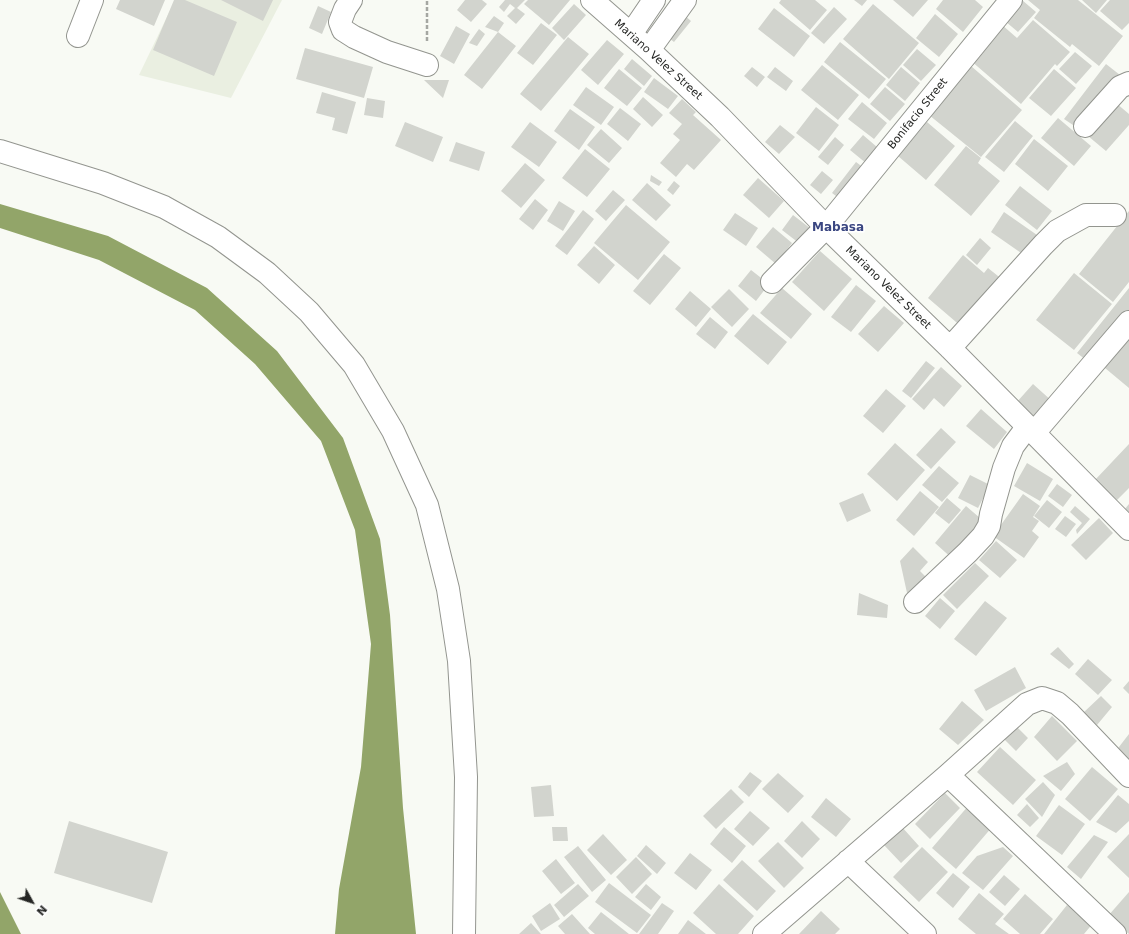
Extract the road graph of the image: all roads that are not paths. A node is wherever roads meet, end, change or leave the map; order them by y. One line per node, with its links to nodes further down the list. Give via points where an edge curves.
1 (92, 0): 8 (street)
2 (351, 0): 10 (street, via 340,22 343,30 388,52)
3 (592, 0): 7 (street, Mariano Velez Street)
4 (654, 0): 7 (street)
5 (685, 0): 9 (street)
6 (1011, 0): 15 (street, Bonifacio Street)
7 (631, 34): 9 (street, Mariano Velez Street)
8 (78, 36)
9 (649, 50): 15 (street, Mariano Velez Street, via 720,116)
10 (427, 65)
11 (1129, 83): 12 (street, via 1120,87)
12 (1085, 126)
13 (0, 150): 25 (street, via 116,188 164,207 218,237 267,273 309,312 354,365 394,431 427,505 448,589 459,661 466,777)
14 (1115, 215): 18 (street, via 1086,215 1057,231)
15 (826, 227): 16 (street, Bonifacio Street); 18 (street, Mariano Velez Street)
16 (772, 282)
17 (1129, 322): 19 (street)
18 (950, 348): 19 (street, Mariano Velez Street)
19 (1031, 429): 20 (street, Mariano Velez Street); 21 (street, via 1013,446 1004,468 989,526 983,536)
20 (1129, 529)
21 (915, 602)
22 (948, 775): 23 (street, via 1027,704 1042,698 1057,704 1070,714); 24 (street); 28 (street)
23 (1129, 776)
24 (848, 861): 26 (street); 27 (street)
25 (464, 934)
26 (764, 934)
27 (925, 934)
28 (1115, 934)

